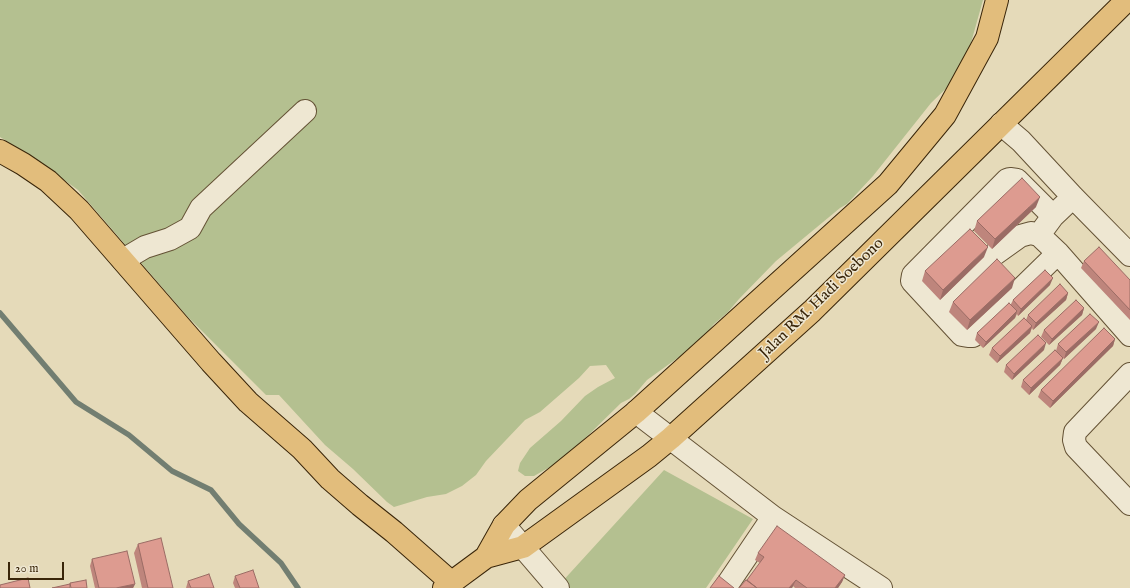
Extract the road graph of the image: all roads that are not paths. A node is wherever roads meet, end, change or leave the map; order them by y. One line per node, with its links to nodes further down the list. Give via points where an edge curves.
1 (997, 0): 17 (main road, Jalan RM. Hadi Soebono, via 987,38 945,115 888,184)
2 (1128, 0): 4 (main road, Jalan RM. Hadi Soebono)
3 (305, 111): 13 (lane, via 212,196 201,208 190,228 170,239 145,247)
4 (1001, 124): 6 (lane); 18 (main road, Jalan RM. Hadi Soebono, via 812,311)
5 (0, 151): 13 (main road, via 48,181 79,210)
6 (1073, 197): 7 (lane); 11 (lane)
7 (1053, 216): 8 (lane, via 1018,180 1010,179); 9 (lane)
8 (964, 224): 12 (lane); 14 (lane, via 912,278 913,283)
9 (1039, 235): 10 (lane); 12 (lane, via 1031,233 1020,236)
10 (1058, 253): 14 (lane, via 973,336 962,335); 15 (lane)
11 (1130, 255)
12 (992, 256): 14 (lane)
13 (123, 260): 24 (main road, via 248,402 302,449 330,479 394,532)
14 (939, 308)
15 (1130, 335)
16 (1130, 374): 19 (lane, via 1075,432 1074,440 1076,447)
17 (636, 412): 18 (lane); 21 (main road, Jalan RM. Hadi Soebono, via 528,500)
18 (671, 438): 20 (lane); 22 (main road, Jalan RM. Hadi Soebono)
19 (1130, 504)
20 (773, 517): 26 (lane); 27 (lane)
21 (504, 525): 22 (lane); 23 (main road, Jalan RM. Hadi Soebono)
22 (523, 547): 23 (main road, Jalan RM. Hadi Soebono); 25 (lane)
23 (486, 556): 24 (main road, Jalan RM. Hadi Soebono)
24 (454, 587)
25 (558, 588)
26 (725, 588)
27 (881, 588)

